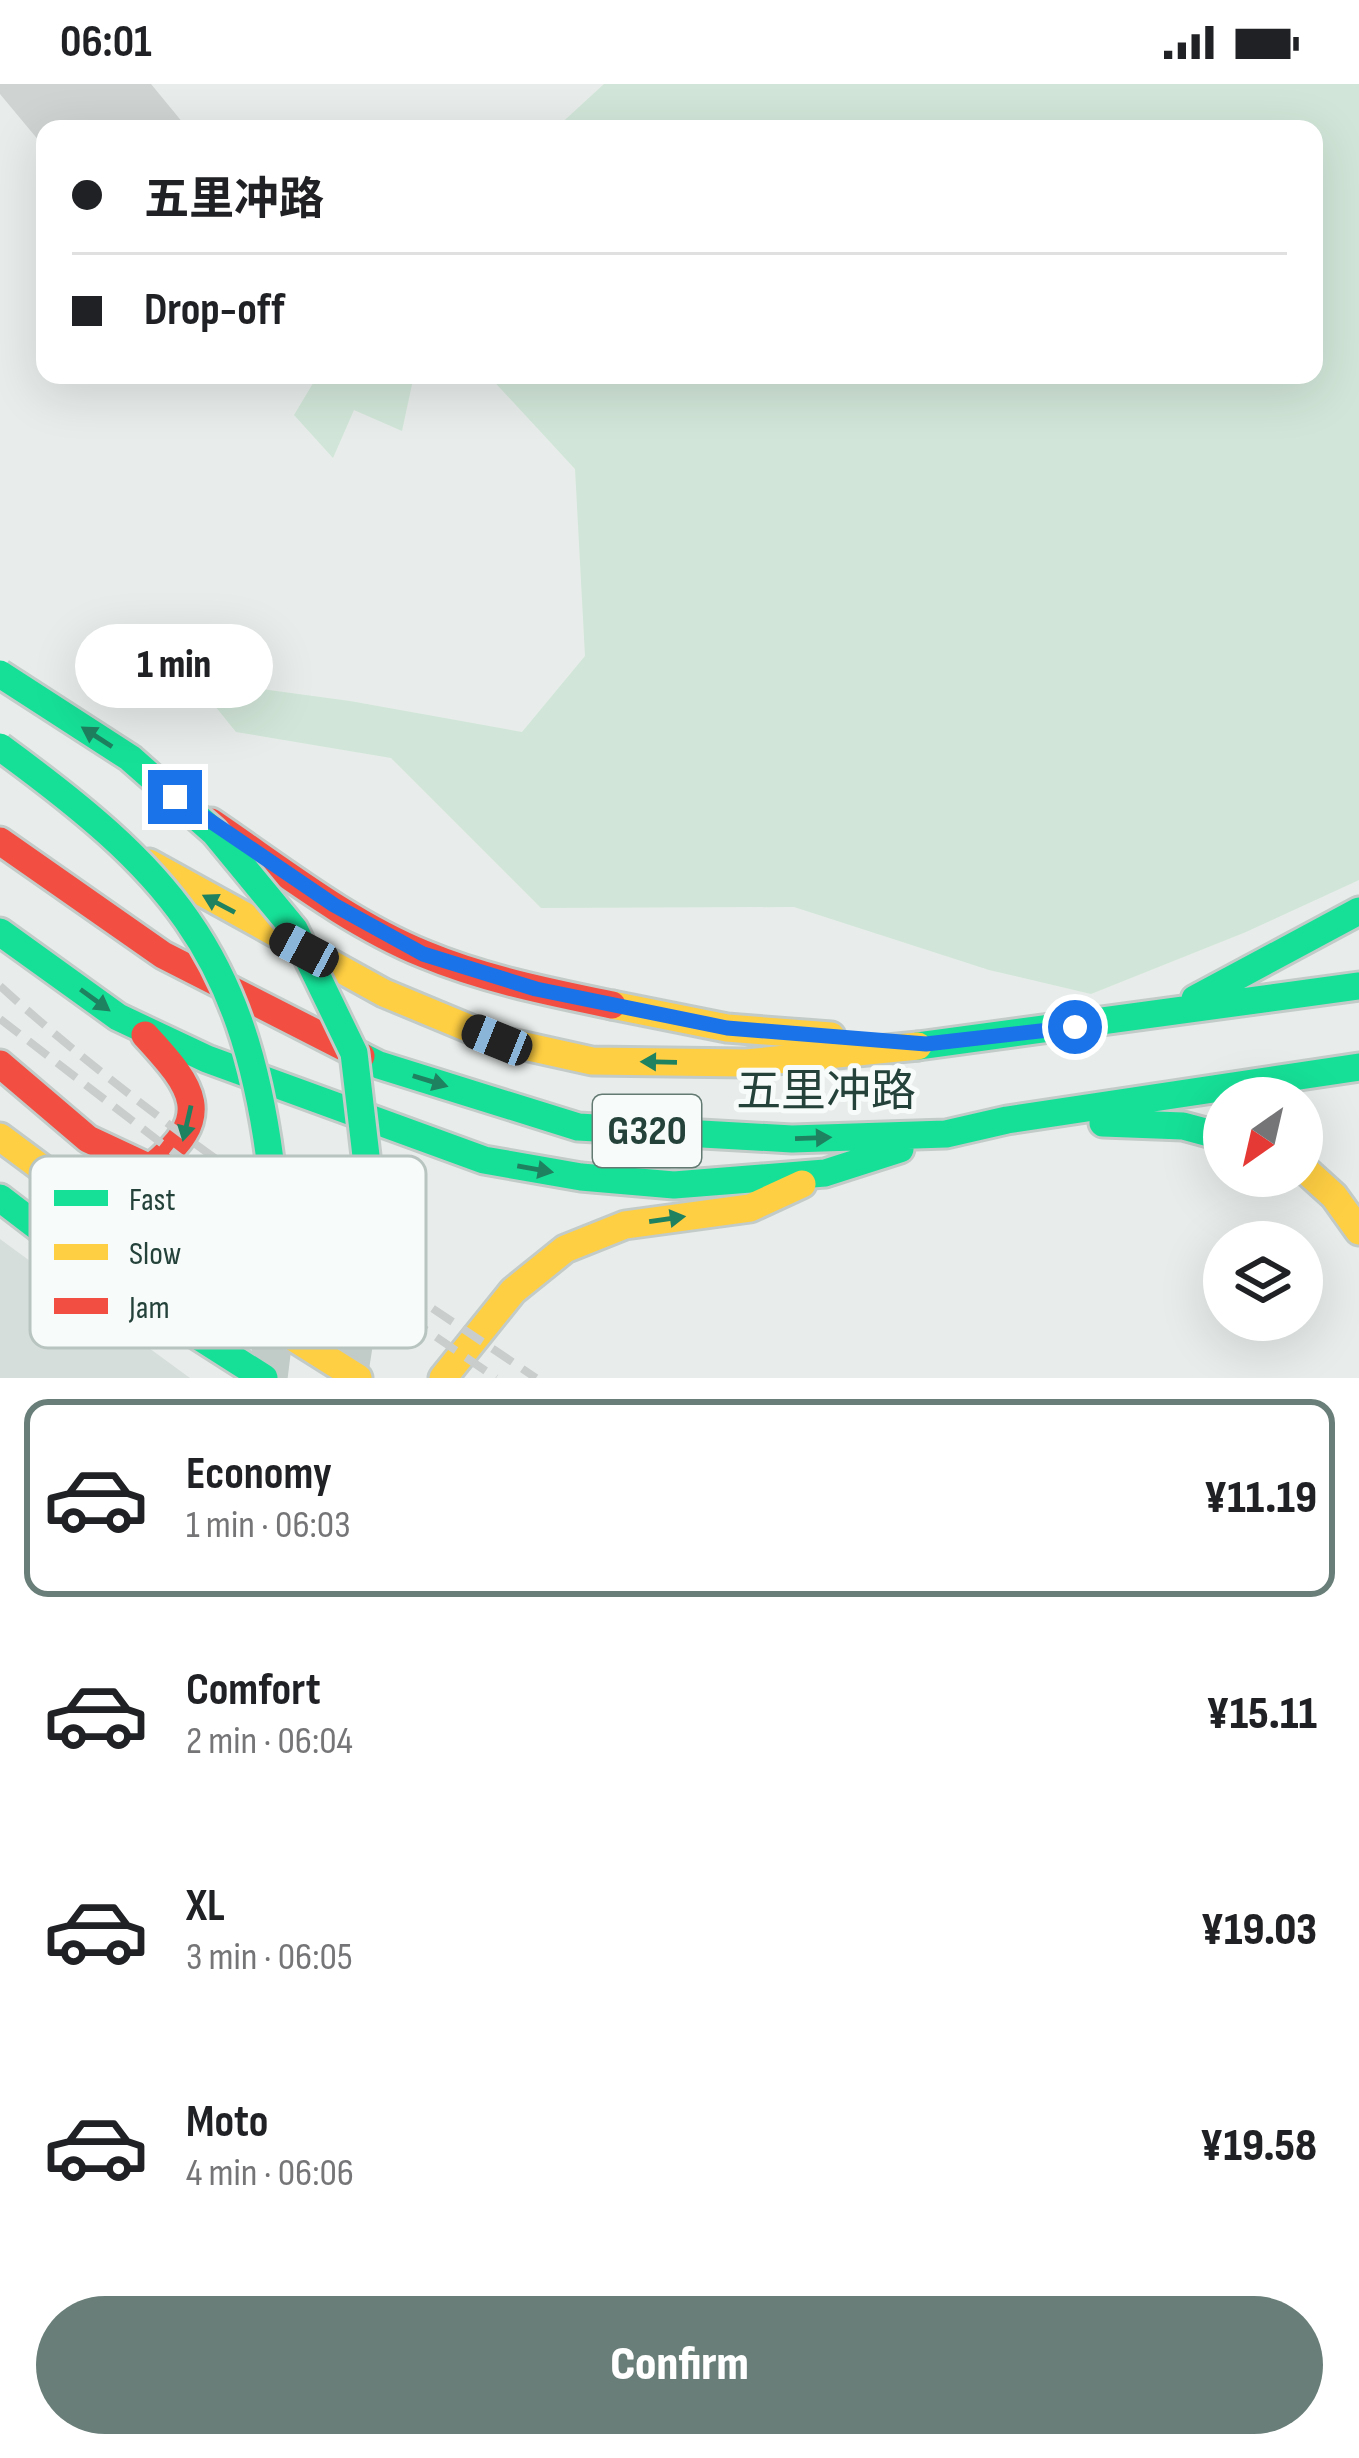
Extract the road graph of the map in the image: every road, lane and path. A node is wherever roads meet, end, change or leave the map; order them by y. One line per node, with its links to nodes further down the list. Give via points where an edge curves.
1 (0, 674): 4 (main road, one-way to 1, bridge, via 130,758)
2 (0, 747): 20 (main road, bridge, via 148,872 200,934 235,1005)
3 (0, 767): 11 (main road, 五里冲路 / G320, one-way to 3, via 746,1063 592,1060 497,1040 383,993 186,887)
4 (175, 797): 11 (main road, bridge, via 334,905 423,954 536,989 727,1028); 21 (main road, bridge, via 294,929 354,1053)
5 (0, 841): 16 (main road, 五里冲路 / G320, one-way to 16, via 163,955 379,1065 578,1127 792,1139)
6 (1359, 910): 9 (main road)
7 (0, 932): 10 (main road, one-way to 10)
8 (1359, 986): 9 (main road, 五里冲路 / G320)
9 (1167, 1013): 11 (main road, 五里冲路 / G320)
10 (136, 1026): 19 (main road, one-way to 19, via 190,1092 194,1112 181,1148); 23 (main road, one-way to 23, via 484,1160 674,1185)
11 (926, 1044)
12 (0, 1064): 18 (main road, one-way to 12)
13 (1359, 1067): 14 (main road, 五里冲路 / G320)
14 (1007, 1120): 15 (main road); 16 (main road, 五里冲路 / G320)
15 (1203, 1131)
16 (946, 1134): 23 (main road)
17 (0, 1137): 22 (main road)
18 (114, 1156)
19 (169, 1156)
20 (270, 1156)
21 (367, 1156)
22 (30, 1159)
23 (826, 1173): 32 (main road, one-way to 23, via 513,1291 565,1249 625,1225 750,1208)
24 (1323, 1186): 27 (main road)
25 (0, 1198): 26 (main road)
26 (30, 1221)
27 (1359, 1231)
28 (218, 1348): 30 (main road)
29 (310, 1348): 31 (main road)
30 (265, 1378)
31 (358, 1378)
32 (443, 1378)

